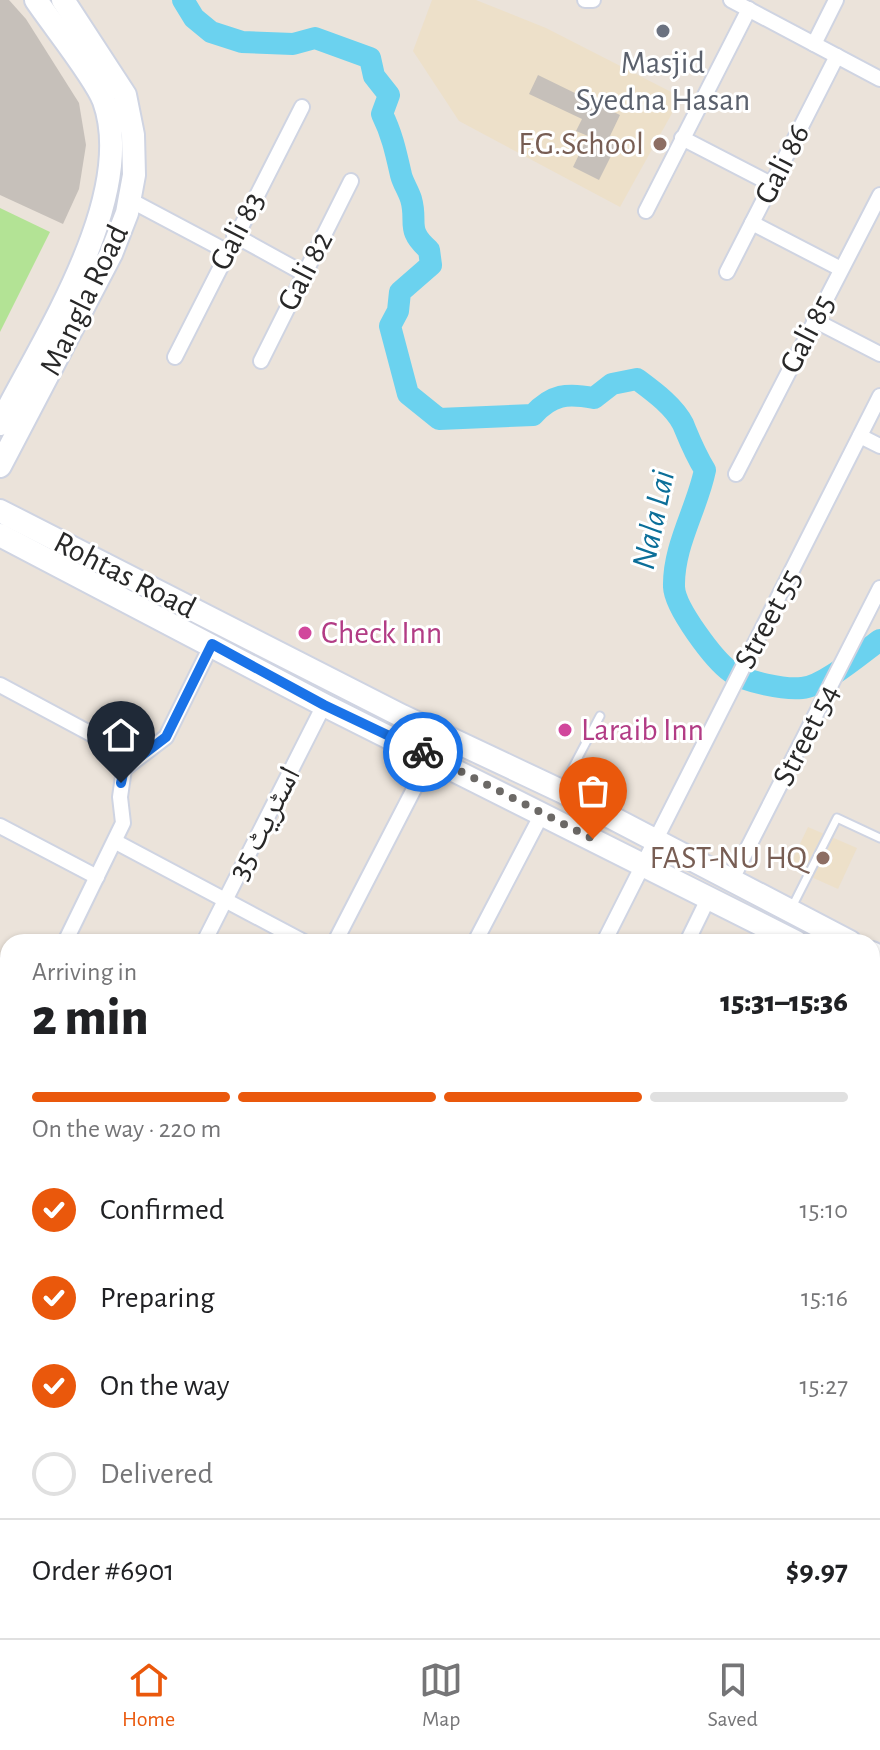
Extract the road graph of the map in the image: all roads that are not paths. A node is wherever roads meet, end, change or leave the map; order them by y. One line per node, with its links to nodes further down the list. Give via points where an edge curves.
1 (36, 0): 27 (main road, Mangla Road, via 104,100 112,170 92,242)
2 (63, 0): 14 (main road, Mangla Road, via 125,95 133,135)
3 (731, 0): 5 (street)
4 (836, 0): 6 (street)
5 (749, 9): 6 (street); 10 (street)
6 (814, 44): 7 (street)
7 (837, 56): 8 (street); 12 (street, Gali 86)
8 (880, 79)
9 (302, 107): 17 (street, Gali 83)
10 (682, 138): 12 (street); 15 (street)
11 (351, 181): 21 (street, Gali 82)
12 (771, 184): 16 (street, Gali 86)
13 (880, 195): 19 (street, Gali 85)
14 (130, 200): 18 (street); 30 (main road, Mangla Road, via 111,254)
15 (646, 211)
16 (752, 223): 19 (street); 20 (street, Gali 86)
17 (234, 235): 18 (street, Gali 83); 21 (street)
18 (226, 251): 24 (street, Gali 83)
19 (841, 269): 22 (street, Gali 85)
20 (727, 272)
21 (303, 273): 25 (street, Gali 82)
22 (814, 320): 23 (street); 31 (street, Gali 85)
23 (880, 354)
24 (175, 357)
25 (261, 361)
26 (880, 396): 28 (street, Street 55)
27 (0, 424)
28 (860, 436): 29 (street); 45 (street, Street 55)
29 (880, 446)
30 (0, 466)
31 (736, 474)
32 (0, 511): 41 (main road, Rohtas Road)
33 (0, 535): 35 (main road, Rohtas Road)
34 (880, 588): 49 (street, Street 54)
35 (212, 644): 37 (main road, Rohtas Road); 40 (street, via 166,737)
36 (0, 685): 40 (street)
37 (324, 705): 39 (main road, Rohtas Road); 51 (street, اسٹریٹ 35)
38 (600, 716): 41 (lane)
39 (431, 756): 42 (main road, Rohtas Road); 56 (street)
40 (136, 758): 46 (street, via 124,769 123,823)
41 (561, 791): 45 (main road, Rohtas Road)
42 (543, 812): 47 (main road, Rohtas Road); 57 (street)
43 (0, 826): 48 (street)
44 (880, 838): 52 (lane, via 837,818)
45 (655, 840): 47 (street, Street 55); 49 (main road, Rohtas Road)
46 (116, 842): 48 (street); 51 (street)
47 (643, 867): 50 (main road, Rohtas Road); 58 (street, Street 55)
48 (97, 877): 53 (street)
49 (731, 881): 52 (main road, Rohtas Road)
50 (708, 899): 59 (street); 60 (main road, Rohtas Road)
51 (225, 901): 54 (street, اسٹریٹ 35); 55 (street)
52 (792, 913): 61 (main road); 62 (main road, Rohtas Road)
53 (69, 934)
54 (208, 934)
55 (289, 934)
56 (339, 934)
57 (479, 934)
58 (608, 934)
59 (691, 934)
60 (781, 934)
61 (789, 934)
62 (834, 934)

